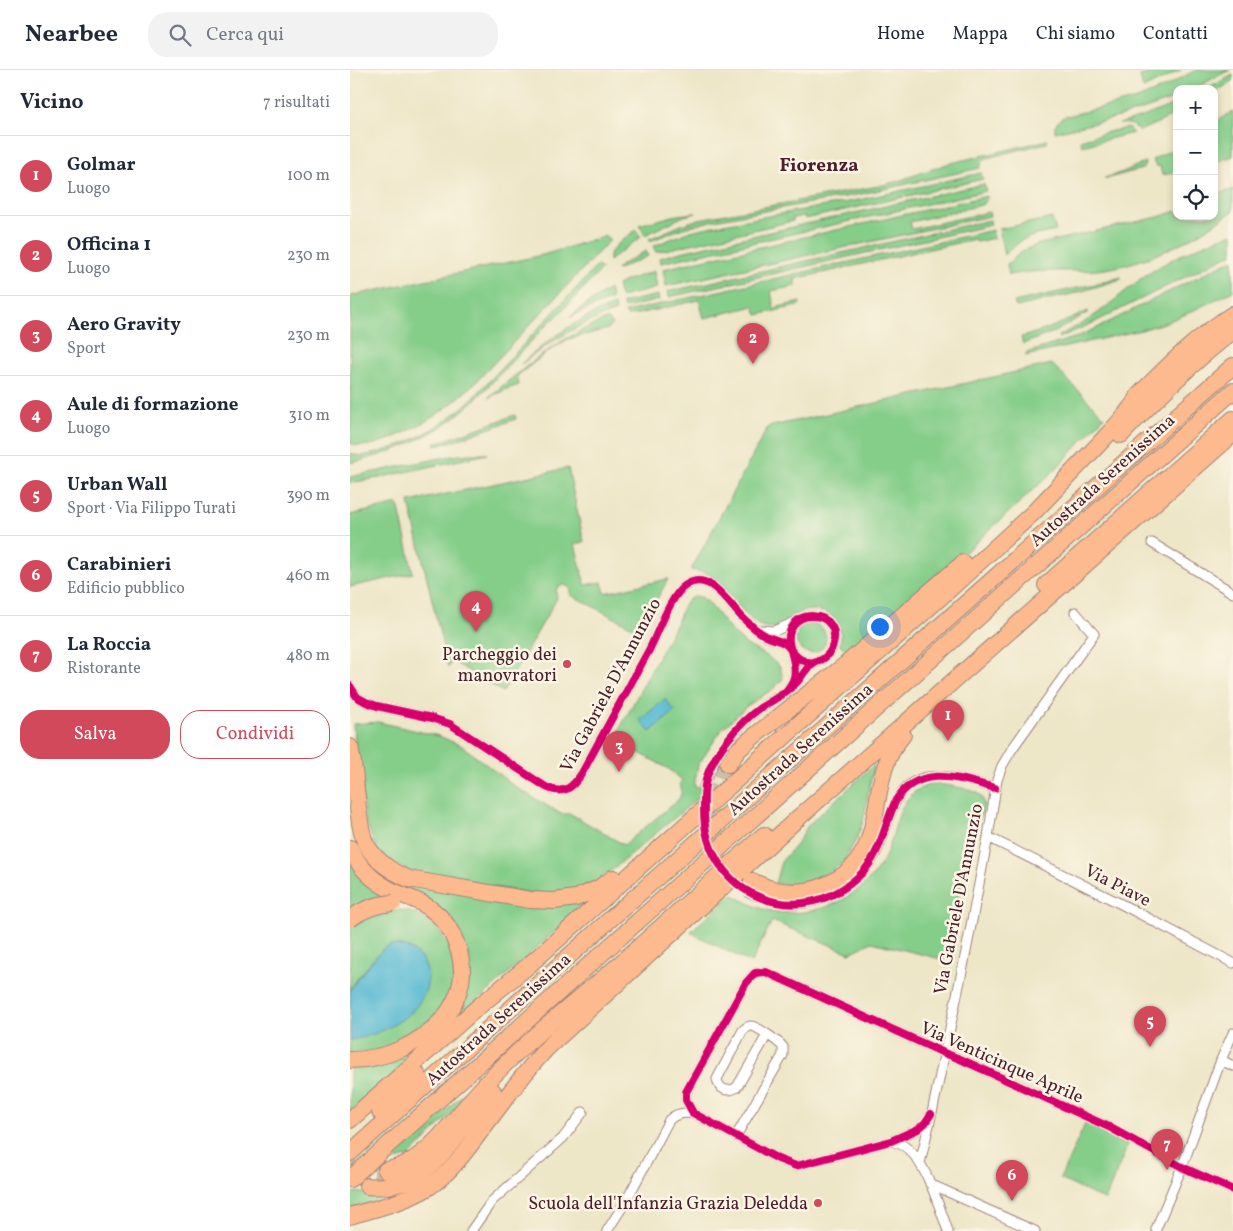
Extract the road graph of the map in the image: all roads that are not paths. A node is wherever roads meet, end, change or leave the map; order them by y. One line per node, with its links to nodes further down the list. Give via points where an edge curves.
1 (1233, 314): 4 (highway, via 1200,337)
2 (1233, 331): 9 (highway, via 1180,376 1074,483)
3 (1233, 366): 45 (highway, Autostrada Serenissima)
4 (1145, 389): 9 (highway, via 1111,432 1056,491); 20 (highway, via 1056,479 878,638 738,750)
5 (1233, 391): 49 (highway, Autostrada Serenissima)
6 (1233, 418): 31 (highway)
7 (1233, 434): 15 (highway)
8 (1152, 544): 10 (street)
9 (952, 587): 21 (highway)
10 (1233, 593)
11 (1074, 612): 23 (street, Via Gabriele D'Annunzio, via 1094,634 1012,749)
12 (796, 622): 13 (street, via 774,631); 14 (street, via 788,638); 16 (street, via 815,616 832,627 833,648)
13 (757, 630): 14 (street, Via Gabriele D'Annunzio); 17 (street, Via Gabriele D'Annunzio, via 713,586 698,581 681,588 582,773 570,787 559,791 546,787 450,724 366,702)
14 (792, 651): 16 (street, via 800,659); 18 (street, via 795,672)
15 (984, 654): 26 (highway, via 905,732 894,747 885,764 871,836 852,867 839,878 813,890 796,892); 31 (highway)
16 (818, 661): 18 (street)
17 (350, 686)
18 (787, 690): 22 (street, via 737,730 717,756)
19 (350, 747): 21 (highway, via 360,824 366,845 378,861 409,879 542,901 576,898 599,888)
20 (728, 764)
21 (732, 783): 30 (highway)
22 (704, 787)
23 (995, 788): 24 (street, Via Gabriele D'Annunzio); 26 (street, Via Gabriele D'Annunzio, via 936,776 913,782 900,793 876,854 867,868 832,895 815,901 776,902)
24 (988, 837): 29 (street, Via Piave); 34 (street, Via Gabriele D'Annunzio)
25 (350, 848): 27 (highway, via 368,874)
26 (750, 887)
27 (397, 899): 28 (highway, bridge, via 367,908); 35 (highway, via 432,916 455,940 462,966 461,983 450,1009 424,1036 396,1051)
28 (350, 918)
29 (1233, 963)
30 (528, 966): 41 (highway); 43 (highway, via 440,1049)
31 (621, 971): 48 (highway, via 515,1055 424,1152 406,1164); 51 (highway, via 538,1040 429,1168 396,1184); 53 (highway, via 537,1058 446,1174 416,1194)
32 (1233, 1033): 36 (street)
33 (767, 1035): 33 (street, via 751,1026 743,1030 718,1076 717,1082 723,1089 729,1091 737,1087); 42 (street, via 783,1047 783,1055)
34 (944, 1053): 39 (street, Via Venticinque Aprile, via 766,972 755,973 746,983 686,1092 686,1100); 40 (street, Via Gabriele D'Annunzio); 47 (street, Via Venticinque Aprile, via 1109,1127)
35 (350, 1060)
36 (1221, 1060): 37 (street); 47 (street)
37 (1233, 1066)
38 (583, 1112): 55 (street, via 563,1138 492,1201)
39 (693, 1113): 42 (street); 56 (street, via 679,1113 669,1120)
40 (932, 1114): 44 (street, via 918,1129); 46 (street, Via Gabriele D'Annunzio)
41 (350, 1120)
42 (736, 1136): 44 (street, via 796,1166)
43 (350, 1141)
44 (891, 1141): 46 (street, via 906,1147)
45 (350, 1153)
46 (920, 1163): 50 (street)
47 (1182, 1167): 52 (street, Via Venticinque Aprile); 54 (street)
48 (386, 1170)
49 (350, 1179)
50 (930, 1184): 57 (street); 58 (street)
51 (368, 1186)
52 (1233, 1190)
53 (350, 1216)
54 (1156, 1229)
55 (471, 1231)
56 (607, 1231)
57 (948, 1231)
58 (1036, 1231)

